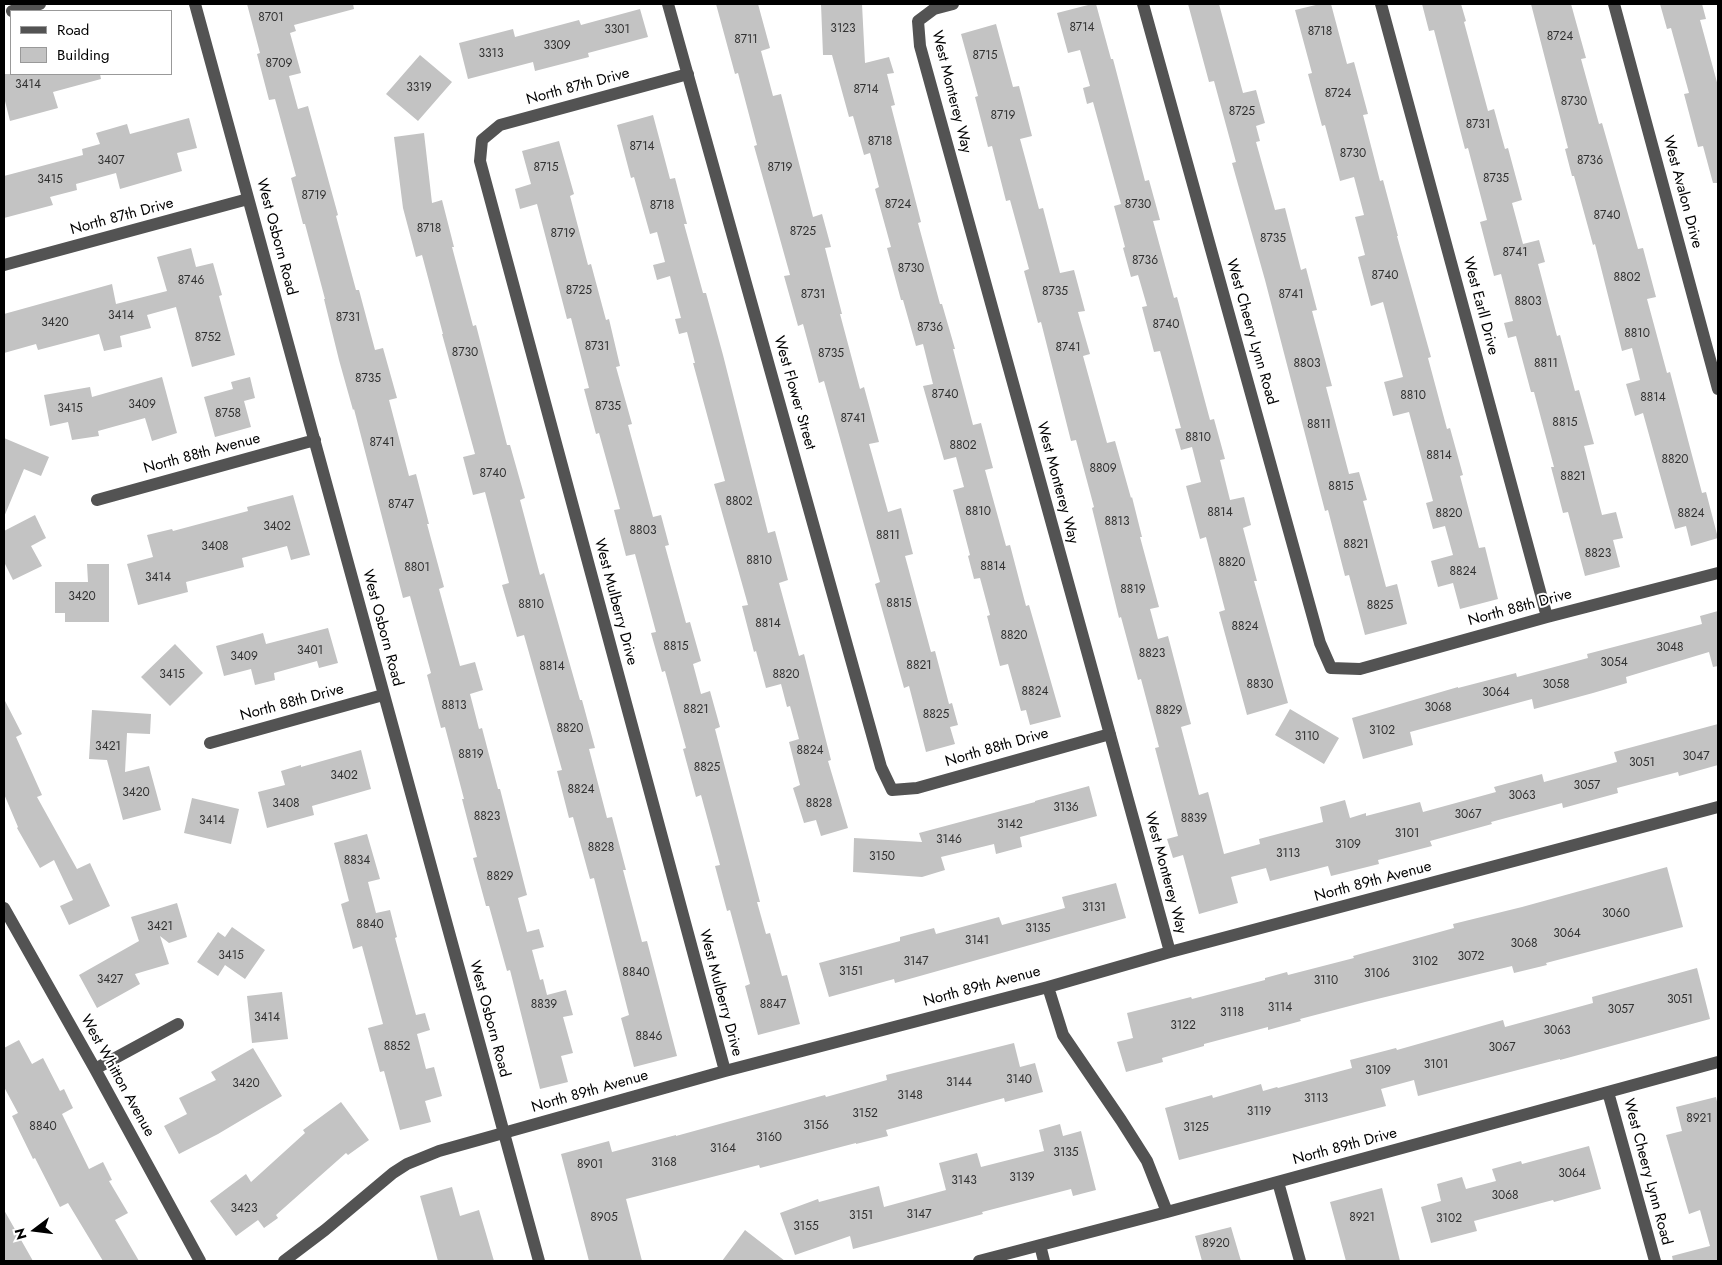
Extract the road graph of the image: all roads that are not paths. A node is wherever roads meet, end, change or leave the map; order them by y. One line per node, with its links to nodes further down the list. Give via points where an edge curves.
1 (40, 4): 8 (street)
2 (194, 4): 11 (street, West Osborn Road)
3 (668, 4): 9 (street, West Flower Street)
4 (953, 4): 20 (street, West Monterey Way, via 934,9 918,21 920,46)
5 (1143, 4): 18 (street, West Cheery Lynn Road, via 1320,643)
6 (1381, 4): 17 (street, West Earll Drive)
7 (1614, 4): 13 (street, West Avalon Drive)
8 (16, 10)
9 (688, 74): 10 (street, North 87th Drive, via 500,125); 22 (street, West Flower Street, via 878,757)
10 (482, 140): 30 (street, West Mulberry Drive, via 480,161)
11 (248, 199): 12 (street, North 87th Drive); 14 (street, West Osborn Road)
12 (4, 265)
13 (1718, 389)
14 (314, 440): 15 (street, North 88th Avenue); 19 (street, West Osborn Road)
15 (97, 500)
16 (1718, 573): 17 (street, North 88th Drive)
17 (1547, 617): 18 (street, North 88th Drive, via 1360,669)
18 (1331, 668)
19 (383, 695): 21 (street, North 88th Drive); 32 (street, West Osborn Road)
20 (1110, 734): 22 (street, North 88th Drive, via 918,788); 25 (street, West Monterey Way)
21 (210, 743)
22 (892, 790)
23 (1718, 808): 25 (street, North 89th Avenue)
24 (4, 908): 29 (street, West Whitton Avenue)
25 (1170, 952): 26 (street, North 89th Avenue)
26 (1048, 987): 30 (street, North 89th Avenue); 34 (street, via 1063,1035 1146,1161)
27 (178, 1024): 29 (street)
28 (1718, 1062): 31 (street, North 89th Drive)
29 (95, 1068): 36 (street, West Whitton Avenue)
30 (724, 1071): 32 (street, North 89th Avenue)
31 (1608, 1092): 33 (street, North 89th Drive); 42 (street, West Cheery Lynn Road)
32 (503, 1133): 37 (street, North 89th Avenue, via 439,1151 407,1164); 38 (street, West Osborn Road)
33 (1278, 1182): 34 (street, North 89th Drive); 41 (street)
34 (1167, 1212): 35 (street, North 89th Drive)
35 (1040, 1245): 39 (street, North 89th Drive); 40 (street)
36 (200, 1261)
37 (284, 1261)
38 (539, 1261)
39 (979, 1261)
40 (1044, 1261)
41 (1300, 1261)
42 (1655, 1261)

